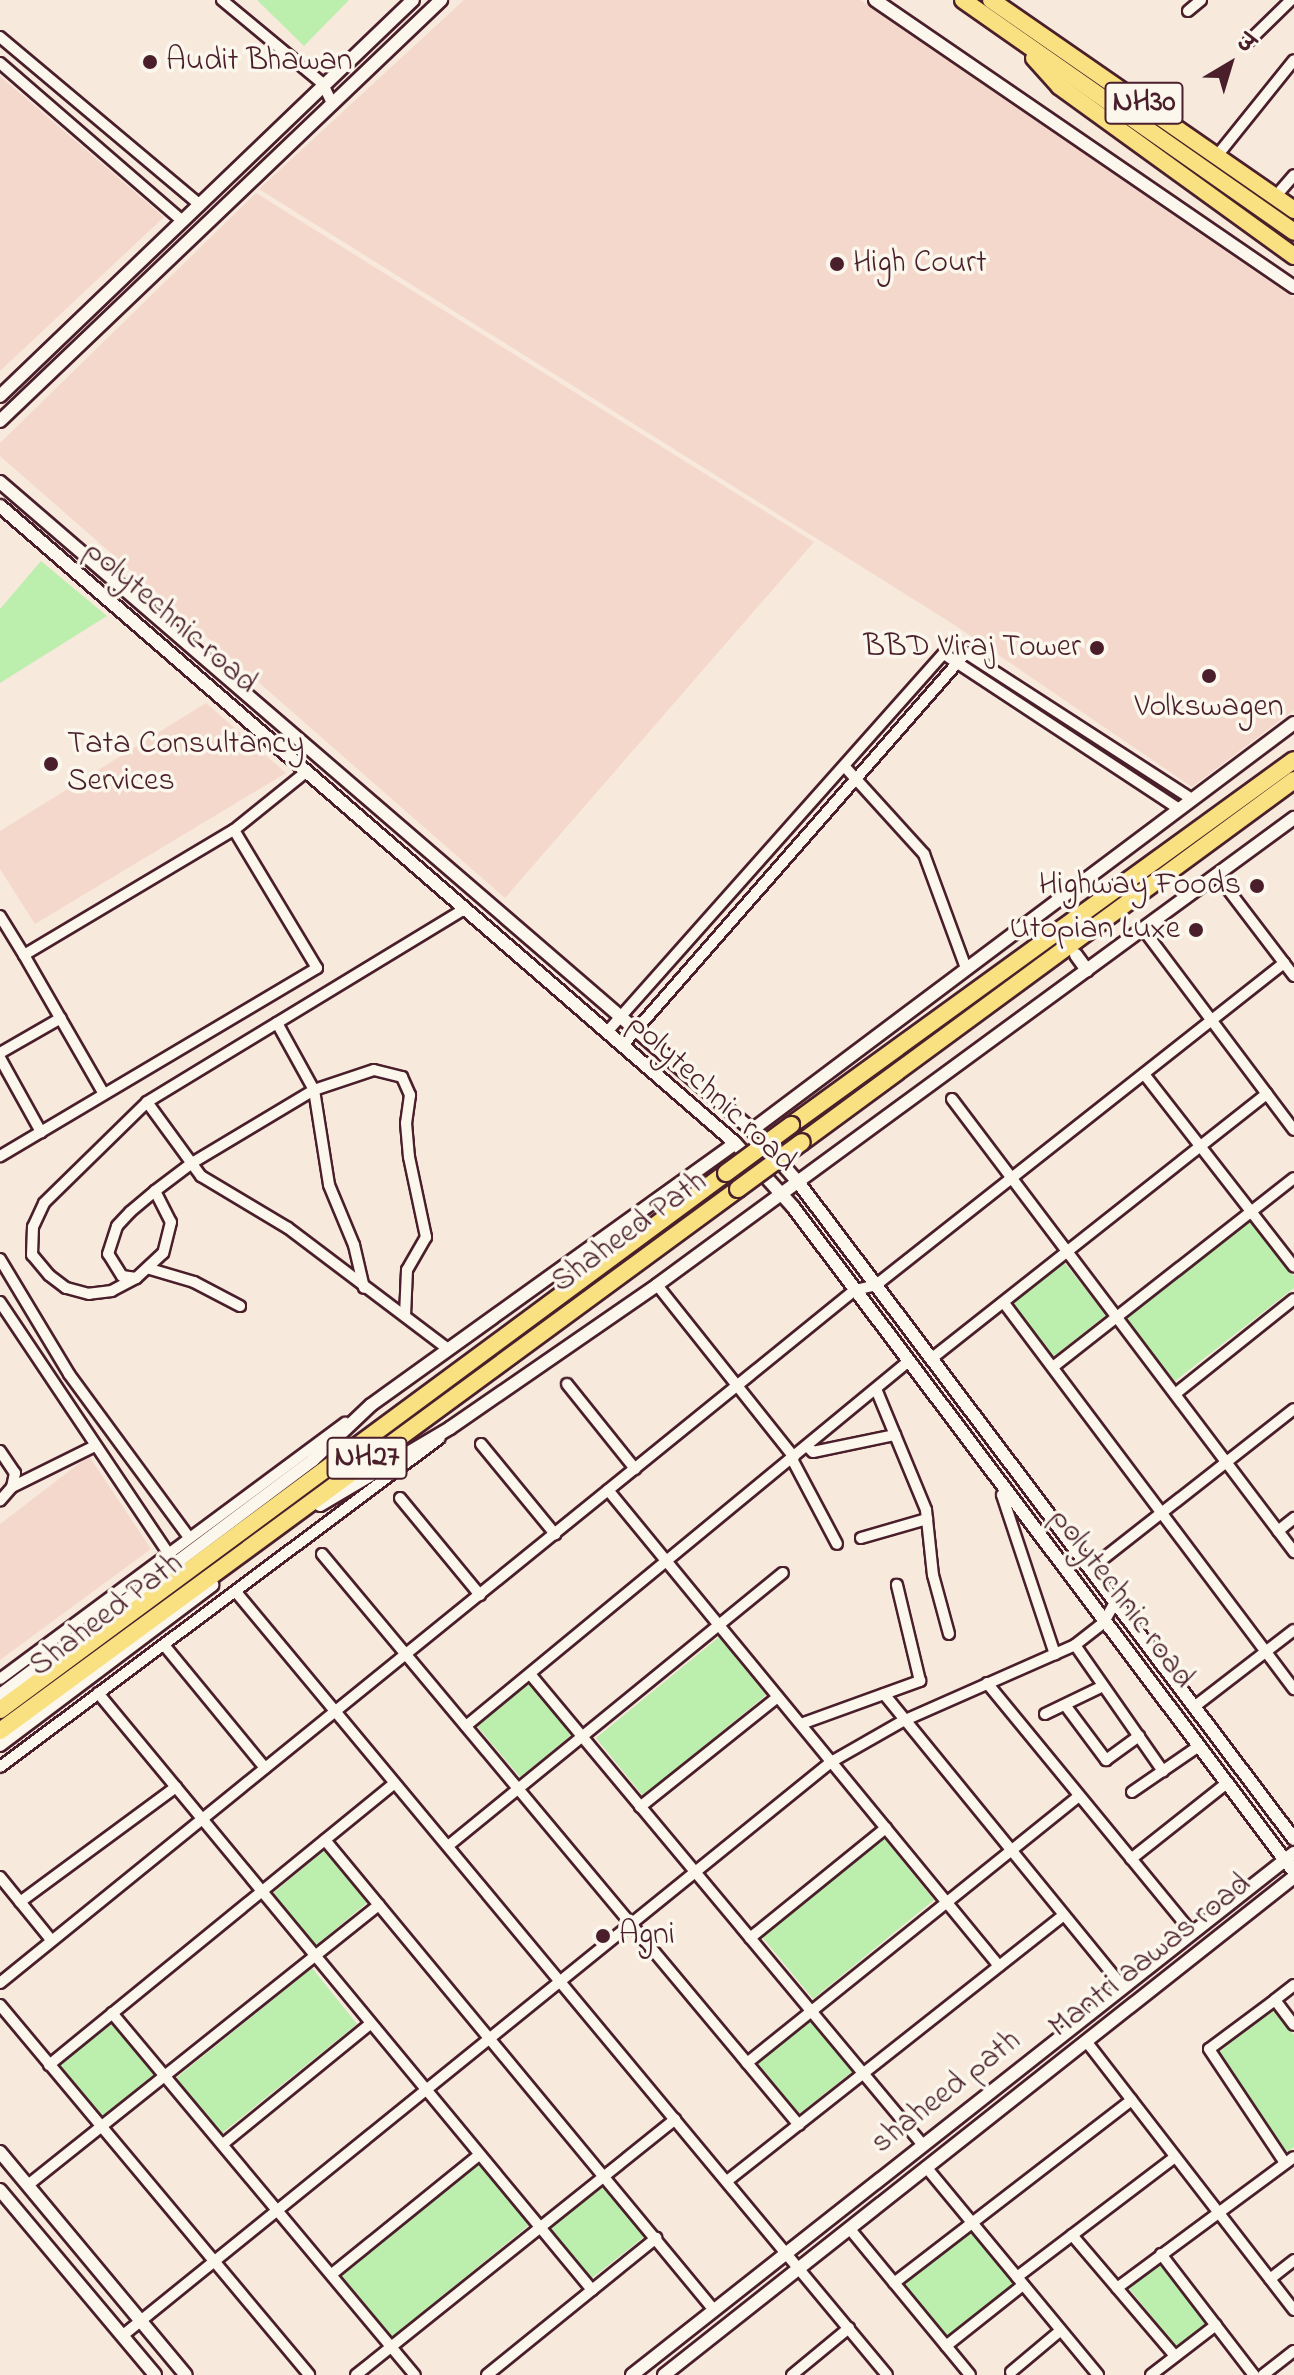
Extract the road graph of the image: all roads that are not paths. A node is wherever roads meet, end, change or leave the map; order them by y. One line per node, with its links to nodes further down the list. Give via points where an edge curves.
1 (222, 0): 15 (street)
2 (413, 0): 15 (street)
3 (441, 0): 16 (street)
4 (875, 0): 25 (street)
5 (963, 0): 11 (highway, NH30)
6 (991, 0): 17 (highway, NH30)
7 (1201, 0): 9 (street)
8 (1293, 0): 12 (street)
9 (1188, 11)
10 (0, 37): 20 (street)
11 (1018, 38): 23 (highway); 24 (highway, NH30, via 1059,86)
12 (1249, 41)
13 (1294, 60): 17 (street)
14 (0, 63): 22 (street)
15 (323, 84): 16 (street); 20 (street)
16 (331, 101): 27 (street)
17 (1216, 157): 19 (highway, NH30)
18 (1294, 175): 19 (street)
19 (1275, 197): 21 (highway, NH30)
20 (198, 203): 22 (street)
21 (1294, 210)
22 (181, 220): 26 (street)
23 (1294, 232)
24 (1294, 256)
25 (1294, 287)
26 (0, 396)
27 (0, 421)
28 (0, 482): 47 (street)
29 (0, 506): 36 (street, polytechnic road)
30 (966, 653): 31 (street, via 952,644); 32 (street); 39 (street)
31 (944, 654): 32 (street); 35 (street)
32 (958, 663): 37 (street); 40 (street)
33 (1294, 723): 39 (street)
34 (1294, 760): 121 (highway, Shaheed Path / NH27, bridge)
35 (846, 768): 37 (street); 57 (street)
36 (307, 771): 42 (street); 44 (street, polytechnic road)
37 (858, 778): 54 (street, via 924,854); 61 (street)
38 (1294, 780): 137 (highway, Shaheed Path / NH27, bridge)
39 (1192, 799): 40 (street)
40 (1179, 809): 45 (street)
41 (1294, 818): 43 (street)
42 (234, 830): 51 (street); 67 (street, via 317,968)
43 (1217, 875): 49 (street); 53 (street)
44 (465, 909): 50 (street, polytechnic road); 60 (street)
45 (1043, 911): 48 (street); 54 (street)
46 (0, 916): 51 (street)
47 (506, 916): 50 (street); 57 (street)
48 (1052, 922)
49 (1143, 929): 55 (street); 59 (street)
50 (492, 933): 62 (street, polytechnic road)
51 (24, 955): 58 (street)
52 (1076, 955): 55 (street)
53 (1284, 963): 56 (street); 59 (street)
54 (966, 968): 71 (street)
55 (1087, 970): 80 (street)
56 (1294, 976)
57 (620, 1016): 61 (street); 62 (street)
58 (61, 1018): 64 (street); 67 (street)
59 (1212, 1020): 65 (street); 68 (street)
60 (277, 1023): 66 (street); 70 (street)
61 (635, 1029): 63 (street); 71 (street)
62 (607, 1032): 63 (street, polytechnic road)
63 (622, 1046): 74 (street, polytechnic road)
64 (0, 1056): 73 (street)
65 (1144, 1074): 75 (street); 78 (street)
66 (314, 1090): 77 (street); 91 (street, via 329,1185 354,1245); 97 (street, via 374,1070 402,1077 408,1084 409,1157 426,1237 407,1270)
67 (104, 1094): 73 (street)
68 (1267, 1094): 72 (street); 75 (street)
69 (952, 1099): 78 (street)
70 (147, 1102): 77 (street); 88 (street, via 61,1184 33,1227 32,1255 66,1288 89,1294 112,1291)
71 (752, 1130): 80 (street)
72 (1294, 1130)
73 (41, 1132): 76 (street)
74 (735, 1143): 82 (street, polytechnic road); 101 (street, via 554,1280)
75 (1202, 1145): 83 (street); 84 (street)
76 (0, 1156)
77 (192, 1163): 81 (street); 91 (street, via 201,1176 288,1228)
78 (1012, 1178): 84 (street); 90 (street)
79 (1294, 1178): 83 (street)
80 (798, 1182): 82 (street); 90 (street)
81 (155, 1191): 87 (street, via 171,1222 163,1253); 88 (street, via 112,1235 108,1254 113,1268)
82 (781, 1194): 89 (street); 92 (street, polytechnic road)
83 (1252, 1211): 86 (street); 99 (street)
84 (1068, 1252): 95 (street); 99 (street)
85 (0, 1259): 133 (street, via 69,1374)
86 (1294, 1267)
87 (150, 1269): 88 (street); 96 (street, via 194,1282)
88 (136, 1278)
89 (657, 1285): 100 (street); 106 (street)
90 (876, 1285): 92 (street); 102 (street)
91 (364, 1290): 97 (street)
92 (855, 1290): 103 (street, polytechnic road); 106 (street)
93 (1294, 1299): 108 (street)
94 (0, 1302): 114 (street)
95 (1004, 1303): 102 (street); 104 (street)
96 (240, 1306)
97 (405, 1315): 101 (street)
98 (579, 1315): 100 (street)
99 (1117, 1317): 104 (street); 108 (street)
100 (590, 1331): 111 (street)
101 (448, 1349): 109 (street)
102 (931, 1359): 141 (street)
103 (909, 1361): 107 (street); 123 (street, polytechnic road)
104 (1053, 1367): 128 (street)
105 (567, 1384): 119 (street)
106 (736, 1387): 117 (street); 119 (street)
107 (876, 1389): 112 (street); 115 (street)
108 (1175, 1394): 118 (street)
109 (371, 1405): 121 (street); 133 (street)
110 (1294, 1409): 118 (street)
111 (450, 1428): 124 (street); 127 (street)
112 (895, 1435): 115 (street, via 813,1452); 130 (street)
113 (481, 1444): 132 (street)
114 (95, 1446): 120 (street); 136 (street)
115 (807, 1446): 117 (street)
116 (0, 1451): 120 (street, via 15,1473)
117 (793, 1458): 135 (street); 140 (street)
118 (1226, 1462): 128 (street); 131 (street)
119 (635, 1469): 122 (street)
120 (12, 1487): 126 (street)
121 (286, 1488): 163 (street); 167 (highway, Shaheed Path / NH27)
122 (608, 1490): 132 (street); 140 (street)
123 (1008, 1491): 147 (street, polytechnic road); 155 (street, via 1002,1495)
124 (332, 1497): 127 (street); 137 (street)
125 (400, 1498): 145 (street)
126 (0, 1501)
127 (345, 1512): 144 (street)
128 (1163, 1512): 141 (street); 153 (street)
129 (1294, 1518): 131 (street)
130 (927, 1519): 134 (street); 150 (street, via 933,1575)
131 (1278, 1531): 138 (street)
132 (555, 1534): 145 (street)
133 (188, 1536): 136 (street)
134 (861, 1538)
135 (837, 1544)
136 (167, 1551): 157 (street)
137 (248, 1552): 173 (highway, Shaheed Path / NH27); 176 (street)
138 (1294, 1552)
139 (322, 1554): 154 (street)
140 (668, 1563): 148 (street); 156 (street)
141 (1090, 1569): 146 (street)
142 (783, 1573): 148 (street)
143 (897, 1585): 162 (street, via 920,1681)
144 (236, 1592): 151 (street); 168 (street)
145 (480, 1595): 154 (street)
146 (1115, 1602): 147 (street); 166 (street)
147 (1104, 1622): 152 (street); 177 (street, polytechnic road)
148 (720, 1626): 164 (street); 175 (street)
149 (1294, 1630): 153 (street)
150 (949, 1634)
151 (164, 1645): 161 (street); 180 (street)
152 (1075, 1645): 155 (street); 159 (street)
153 (1266, 1652): 160 (street); 166 (street)
154 (406, 1654): 168 (street); 172 (street)
155 (1055, 1654): 158 (street)
156 (530, 1674): 172 (street); 175 (street)
157 (0, 1679)
158 (987, 1683): 170 (street); 187 (street)
159 (1103, 1686): 165 (street); 174 (street)
160 (1294, 1689)
161 (98, 1693): 179 (street); 184 (street)
162 (884, 1694): 170 (street); 171 (street)
163 (0, 1695)
164 (778, 1697): 171 (street); 188 (street)
165 (1065, 1705): 169 (street); 174 (street, via 1106,1760)
166 (1194, 1707): 191 (street)
167 (0, 1710)
168 (335, 1711): 180 (street); 182 (street)
169 (1045, 1714)
170 (903, 1721): 178 (street); 194 (street)
171 (801, 1724): 178 (street)
172 (466, 1726): 185 (street)
173 (0, 1731)
174 (1139, 1736): 181 (street)
175 (583, 1737): 185 (street); 188 (street)
176 (0, 1745)
177 (1199, 1746): 181 (street); 183 (street, polytechnic road)
178 (831, 1762): 190 (street); 197 (street)
179 (0, 1767)
180 (265, 1768): 189 (street)
181 (1163, 1771): 186 (street)
182 (395, 1783): 192 (street); 193 (street)
183 (1227, 1783): 195 (street, polytechnic road); 196 (street)
184 (176, 1787): 189 (street); 202 (street)
185 (519, 1789): 193 (street); 205 (street)
186 (1132, 1792)
187 (1079, 1796): 194 (street); 196 (street)
188 (640, 1807): 197 (street)
189 (202, 1819): 200 (street); 208 (street)
190 (886, 1828): 201 (street); 207 (street)
191 (1294, 1839)
192 (325, 1840): 200 (street); 203 (street)
193 (448, 1846): 211 (street)
194 (1008, 1851): 201 (street); 204 (street)
195 (1289, 1856): 198 (street, polytechnic road); 206 (street, shaheed path)
196 (1131, 1859): 206 (street)
197 (694, 1872): 205 (street); 207 (street)
198 (1294, 1874): 222 (street, Mantri aawas road)
199 (0, 1877): 202 (street)
200 (262, 1892): 209 (street); 218 (street)
201 (946, 1901): 210 (street); 217 (street)
202 (20, 1902): 208 (street)
203 (379, 1905): 209 (street); 221 (street)
204 (1062, 1916): 210 (street); 214 (street)
205 (631, 1923): 211 (street); 223 (street)
206 (1192, 1933): 214 (street, shaheed path)
207 (750, 1938): 217 (street)
208 (52, 1941): 212 (street)
209 (315, 1956): 219 (street); 226 (street)
210 (999, 1966): 225 (street)
211 (560, 1981): 221 (street); 229 (street)
212 (0, 1983)
213 (1294, 1985): 215 (street)
214 (1123, 1987): 233 (street, shaheed path)
215 (1275, 2000): 220 (street); 237 (street, via 1209,2049)
216 (0, 2005): 224 (street)
217 (811, 2011): 223 (street); 225 (street)
218 (112, 2013): 224 (street); 226 (street)
219 (370, 2024): 227 (street); 232 (street)
220 (1294, 2025)
221 (490, 2037): 227 (street); 239 (street)
222 (1086, 2041): 228 (street); 238 (street, Mantri aawas road)
223 (747, 2063): 230 (street)
224 (49, 2065): 231 (street)
225 (864, 2074): 230 (street); 233 (street)
226 (166, 2077): 231 (street); 232 (street)
227 (425, 2090): 235 (street); 243 (street)
228 (1132, 2100): 236 (street); 245 (street)
229 (675, 2119): 239 (street); 240 (street)
230 (799, 2125): 240 (street)
231 (102, 2127): 241 (street); 253 (street)
232 (223, 2144): 243 (street)
233 (923, 2145): 250 (street, shaheed path)
234 (0, 2152): 241 (street)
235 (479, 2155): 246 (street); 255 (street)
236 (1175, 2157): 244 (street); 248 (street)
237 (1290, 2160): 244 (street)
238 (926, 2167): 245 (street); 247 (street, Mantri aawas road)
239 (604, 2176): 246 (street); 249 (street)
240 (727, 2181): 250 (street)
241 (28, 2185): 263 (street)
242 (0, 2190): 267 (street)
243 (278, 2209): 253 (street); 255 (street)
244 (1218, 2212): 251 (street); 256 (street)
245 (973, 2223): 257 (street); 258 (street)
246 (540, 2227): 260 (street); 268 (street)
247 (849, 2228): 254 (street, Mantri aawas road); 258 (street)
248 (1072, 2235): 257 (street); 259 (street)
249 (656, 2238): 260 (street); 261 (street)
250 (786, 2252): 254 (street); 261 (street, shaheed path)
251 (1161, 2254): 259 (street); 264 (street)
252 (1294, 2260): 256 (street)
253 (215, 2261): 263 (street); 275 (street)
254 (799, 2268): 265 (street); 280 (street, Mantri aawas road)
255 (332, 2274): 268 (street)
256 (1270, 2279): 262 (street)
257 (1020, 2281): 266 (street); 269 (street)
258 (894, 2283): 269 (street)
259 (1117, 2288): 271 (street)
260 (592, 2290): 278 (street)
261 (714, 2310): 279 (street, shaheed path)
262 (1294, 2310)
263 (140, 2321): 267 (street); 274 (street)
264 (1216, 2325): 271 (street); 286 (street)
265 (849, 2328): 281 (street); 282 (street)
266 (1061, 2330): 272 (street); 284 (street)
267 (122, 2336): 273 (street)
268 (391, 2346): 276 (street); 277 (street)
269 (946, 2346): 283 (street)
270 (1294, 2351): 287 (street)
271 (1175, 2356): 285 (street)
272 (1011, 2374)
273 (155, 2375)
274 (186, 2375)
275 (309, 2375)
276 (356, 2375)
277 (415, 2375)
278 (487, 2375)
279 (632, 2375)
280 (664, 2375)
281 (792, 2375)
282 (887, 2375)
283 (970, 2375)
284 (1098, 2375)
285 (1151, 2375)
286 (1254, 2375)
287 (1263, 2375)

